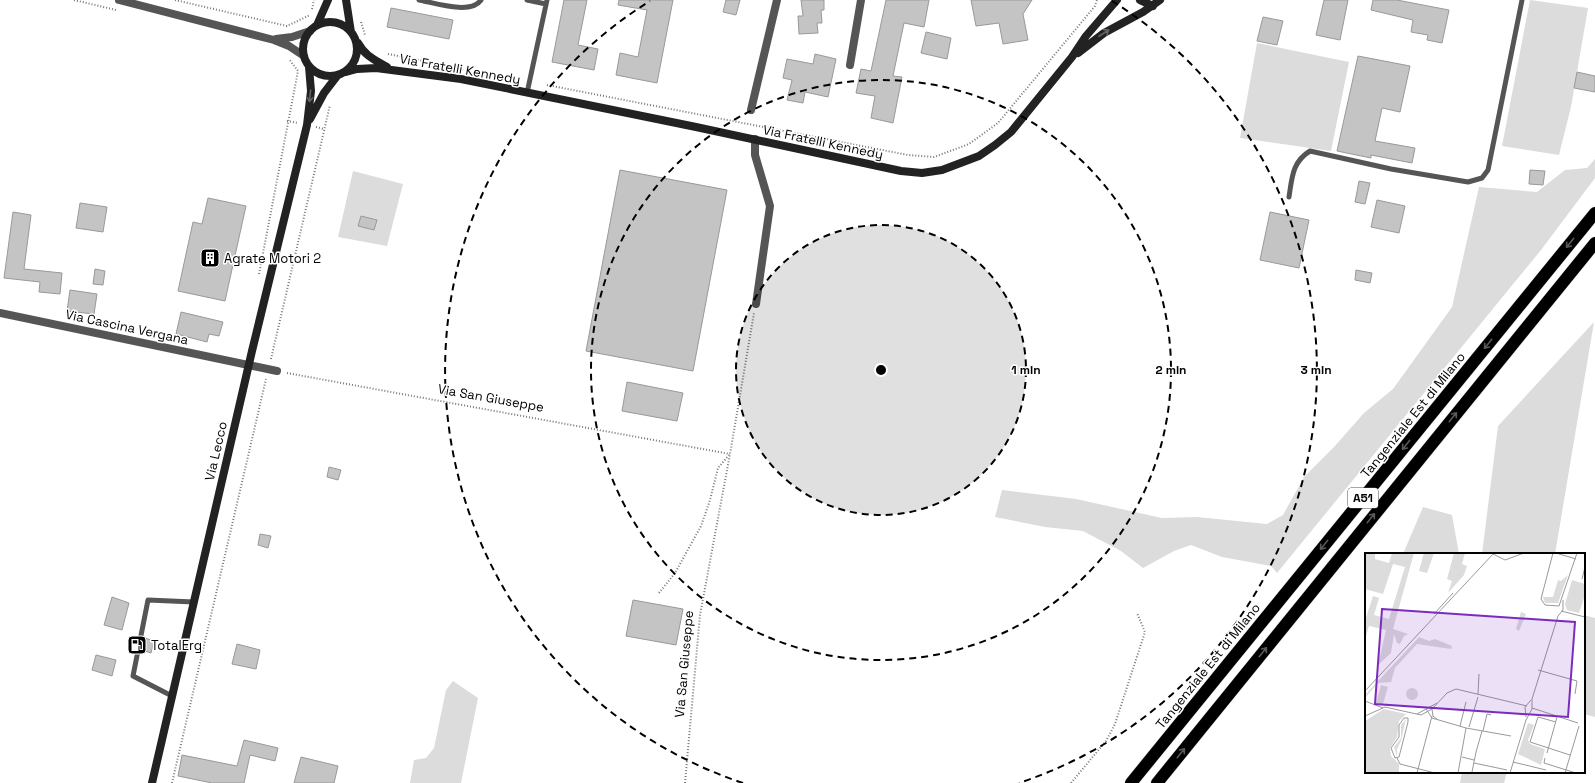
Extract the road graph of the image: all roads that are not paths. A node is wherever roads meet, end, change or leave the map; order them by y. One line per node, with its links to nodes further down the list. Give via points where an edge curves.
1 (119, 0): 18 (street)
2 (328, 0): 15 (street)
3 (346, 0): 17 (street)
4 (419, 0): 5 (lane, via 466,8 479,4)
5 (481, 0)
6 (527, 0): 13 (lane)
7 (777, 0): 28 (street)
8 (861, 0): 22 (street)
9 (1117, 0): 21 (street, Via Fratelli Kennedy, via 1086,36)
10 (1140, 0): 14 (street)
11 (1160, 0): 14 (street, Via Fratelli Kennedy)
12 (1522, 0): 31 (lane, via 1488,170 1482,178 1468,182 1441,178 1310,150 1297,162)
13 (547, 2): 27 (lane, Via Fratelli Kennedy)
14 (1153, 6): 21 (street, Via Fratelli Kennedy, one-way to 14, via 1104,33)
15 (317, 25): 16 (street); 17 (street, via 336,23)
16 (310, 31): 18 (street); 20 (street, via 304,44)
17 (352, 32): 19 (street)
18 (274, 40): 20 (street)
19 (356, 41): 24 (street, Via Fratelli Kennedy, via 367,55); 25 (street, via 356,59)
20 (304, 56): 23 (street, Via Lecco)
21 (1072, 57): 30 (street, Via Fratelli Kennedy, via 1010,132 995,146 979,156 942,170 922,173 901,171)
22 (850, 65)
23 (309, 67): 26 (street, via 322,75); 29 (street, Via Lecco, one-way to 29, via 311,91)
24 (389, 69): 25 (street, Via Fratelli Kennedy, via 366,68); 27 (street, Via Fratelli Kennedy)
25 (346, 72): 26 (street, Via Lecco)
26 (337, 76): 29 (street, Via Lecco, via 324,93)
27 (527, 93): 30 (street, Via Fratelli Kennedy)
28 (751, 110)
29 (307, 126): 36 (street, Via Lecco)
30 (755, 140): 34 (street, via 755,155 770,206)
31 (1289, 197)
32 (1595, 213): 41 (highway, Tangenziale Est di Milano / A51, one-way to 41)
33 (1595, 243): 42 (highway, A51, one-way to 33)
34 (756, 304)
35 (0, 313): 36 (street, Via Cascina Vergana)
36 (248, 365): 37 (street); 38 (street, Via Lecco)
37 (277, 371)
38 (194, 602): 39 (street, Via Lecco); 39 (lane, via 148,600 133,676)
39 (172, 696): 40 (street, Via Lecco)
40 (152, 783)
41 (1131, 783)
42 (1157, 783)

